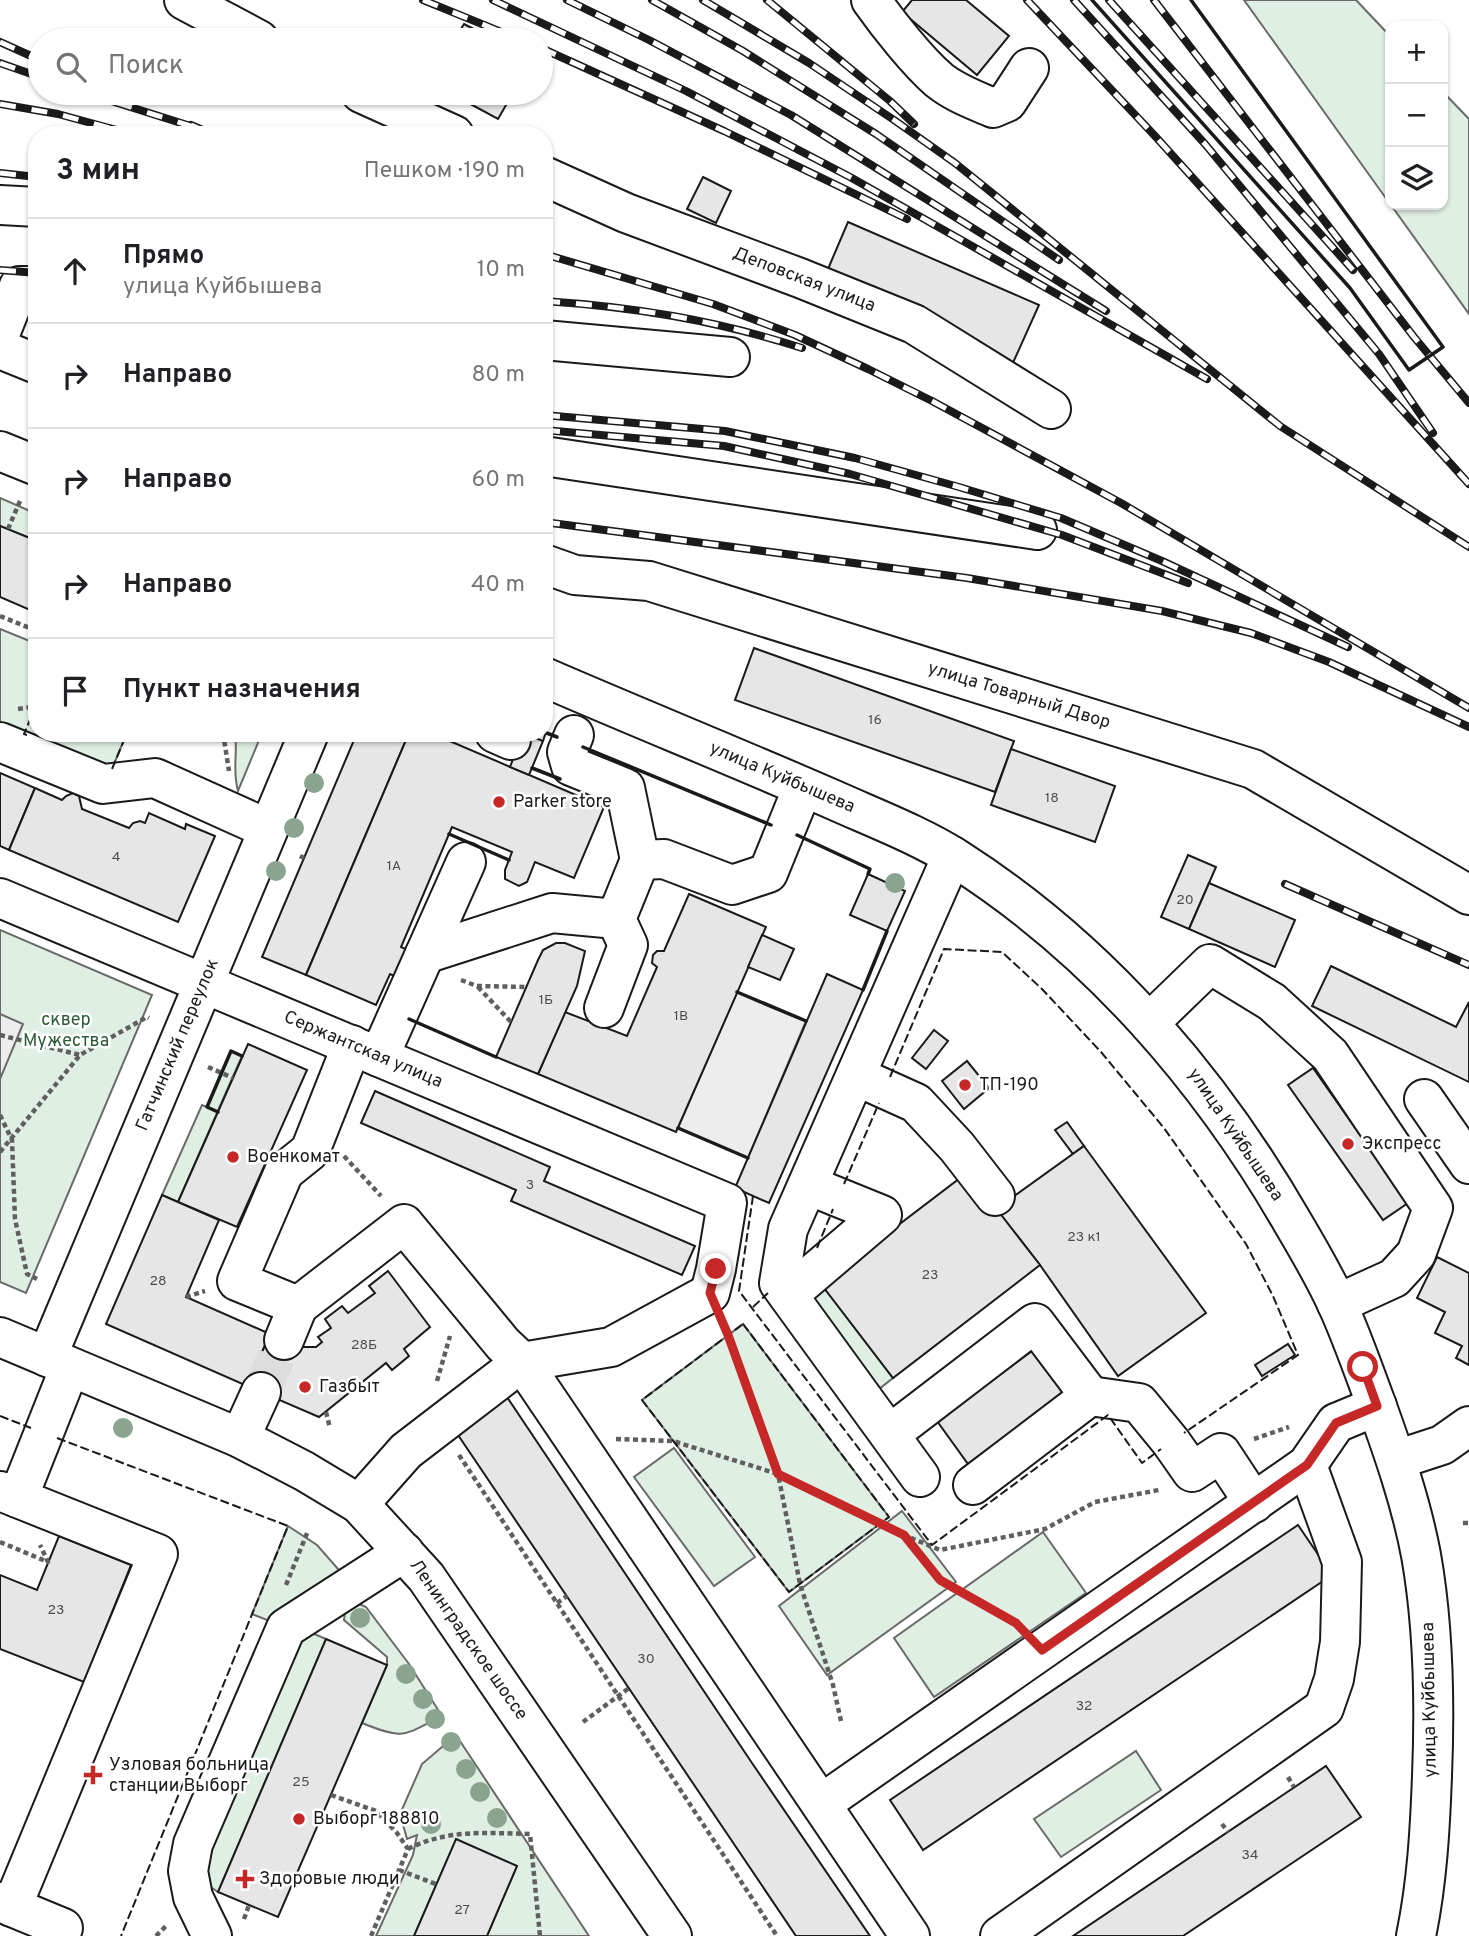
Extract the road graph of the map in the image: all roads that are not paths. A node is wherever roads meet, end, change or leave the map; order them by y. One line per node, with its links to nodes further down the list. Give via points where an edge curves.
1 (871, 0): 4 (main road, via 940,80 973,100 993,108 1007,102)
2 (198, 3): 3 (main road)
3 (239, 28)
4 (1029, 68)
5 (388, 105): 6 (main road)
6 (434, 126)
7 (553, 180): 16 (main road, Деповская улица, via 626,213 914,324)
8 (0, 205): 9 (main road)
9 (28, 207)
10 (28, 286): 11 (main road, via 19,286)
11 (0, 334)
12 (553, 341): 14 (main road)
13 (0, 349): 15 (main road)
14 (730, 357)
15 (28, 360)
16 (1051, 408)
17 (0, 451): 19 (main road)
18 (553, 457): 20 (main road)
19 (28, 462)
20 (1037, 530)
21 (553, 567): 31 (main road, улица Товарный Двор, via 575,575 649,581 1253,769)
22 (553, 681): 26 (main road, улица Куйбышева)
23 (574, 734): 29 (main road, via 567,752 571,766 625,788)
24 (0, 742): 27 (main road, via 103,785 155,778)
25 (305, 742): 27 (main road, Гатчинский переулок)
26 (803, 787): 28 (main road, улица Куйбышева); 29 (main road, via 768,873 732,885 664,859)
27 (268, 829): 35 (main road, Гатчинский переулок)
28 (952, 856): 37 (main road, улица Куйбышева, via 1054,929); 39 (main road)
29 (640, 860): 33 (main road)
30 (466, 862): 34 (main road)
31 (1469, 895)
32 (0, 898): 35 (main road, Сержантская улица)
33 (616, 919): 34 (main road, via 552,913); 36 (main road, via 628,945)
34 (422, 960): 38 (main road)
35 (204, 983): 38 (main road, Сержантская улица); 47 (main road, Гатчинский переулок)
36 (604, 1008)
37 (1149, 1023): 45 (main road, улица Куйбышева, via 1185,1062 1261,1166); 45 (main road, via 1210,964 1272,1002 1330,1055 1433,1208 1416,1254 1394,1278)
38 (365, 1051): 48 (main road, via 325,1113 310,1151 284,1172 237,1280 291,1323 404,1224); 48 (main road, Сержантская улица, via 727,1202 710,1293 611,1347)
39 (856, 1076): 42 (main road); 43 (main road, via 916,1103)
40 (1424, 1099): 41 (main road)
41 (1469, 1164)
42 (808, 1185): 44 (main road, via 788,1229 779,1283); 44 (main road, via 882,1215)
43 (995, 1196)
44 (788, 1295): 53 (main road)
45 (1337, 1304): 51 (main road, улица Куйбышева)
46 (0, 1337): 47 (main road, Ленинградское шоссе)
47 (59, 1362): 54 (main road, Ленинградское шоссе); 59 (main road, Гатчинский переулок)
48 (522, 1362): 61 (main road, via 400,1456); 63 (main road)
49 (261, 1392): 54 (main road)
50 (1090, 1396): 53 (main road, via 1035,1323); 58 (main road); 60 (main road, via 1139,1403 1192,1472 1221,1453)
51 (1377, 1406): 55 (main road, улица Куйбышева); 56 (main road, via 1336,1423)
52 (1469, 1426): 55 (main road, via 1442,1445)
53 (890, 1434): 57 (main road)
54 (240, 1438): 61 (main road, Ленинградское шоссе)
55 (1396, 1460): 70 (main road, улица Куйбышева, via 1421,1554 1434,1683 1430,1843)
56 (1307, 1465): 60 (main road); 69 (main road, via 1342,1562 1340,1642 1324,1708)
57 (920, 1478)
58 (973, 1485)
59 (9, 1494): 64 (main road, via 158,1554)
60 (1254, 1503): 63 (main road)
61 (359, 1504): 62 (main road, Ленинградское шоссе)
62 (404, 1552): 66 (main road, via 286,1628 193,1844 188,1871 193,1897); 67 (main road, Ленинградское шоссе)
63 (821, 1804): 68 (main road)
64 (6, 1905): 65 (main road)
65 (63, 1928)
66 (212, 1936)
67 (673, 1936)
68 (910, 1936)
69 (1000, 1936)
70 (1416, 1936)

